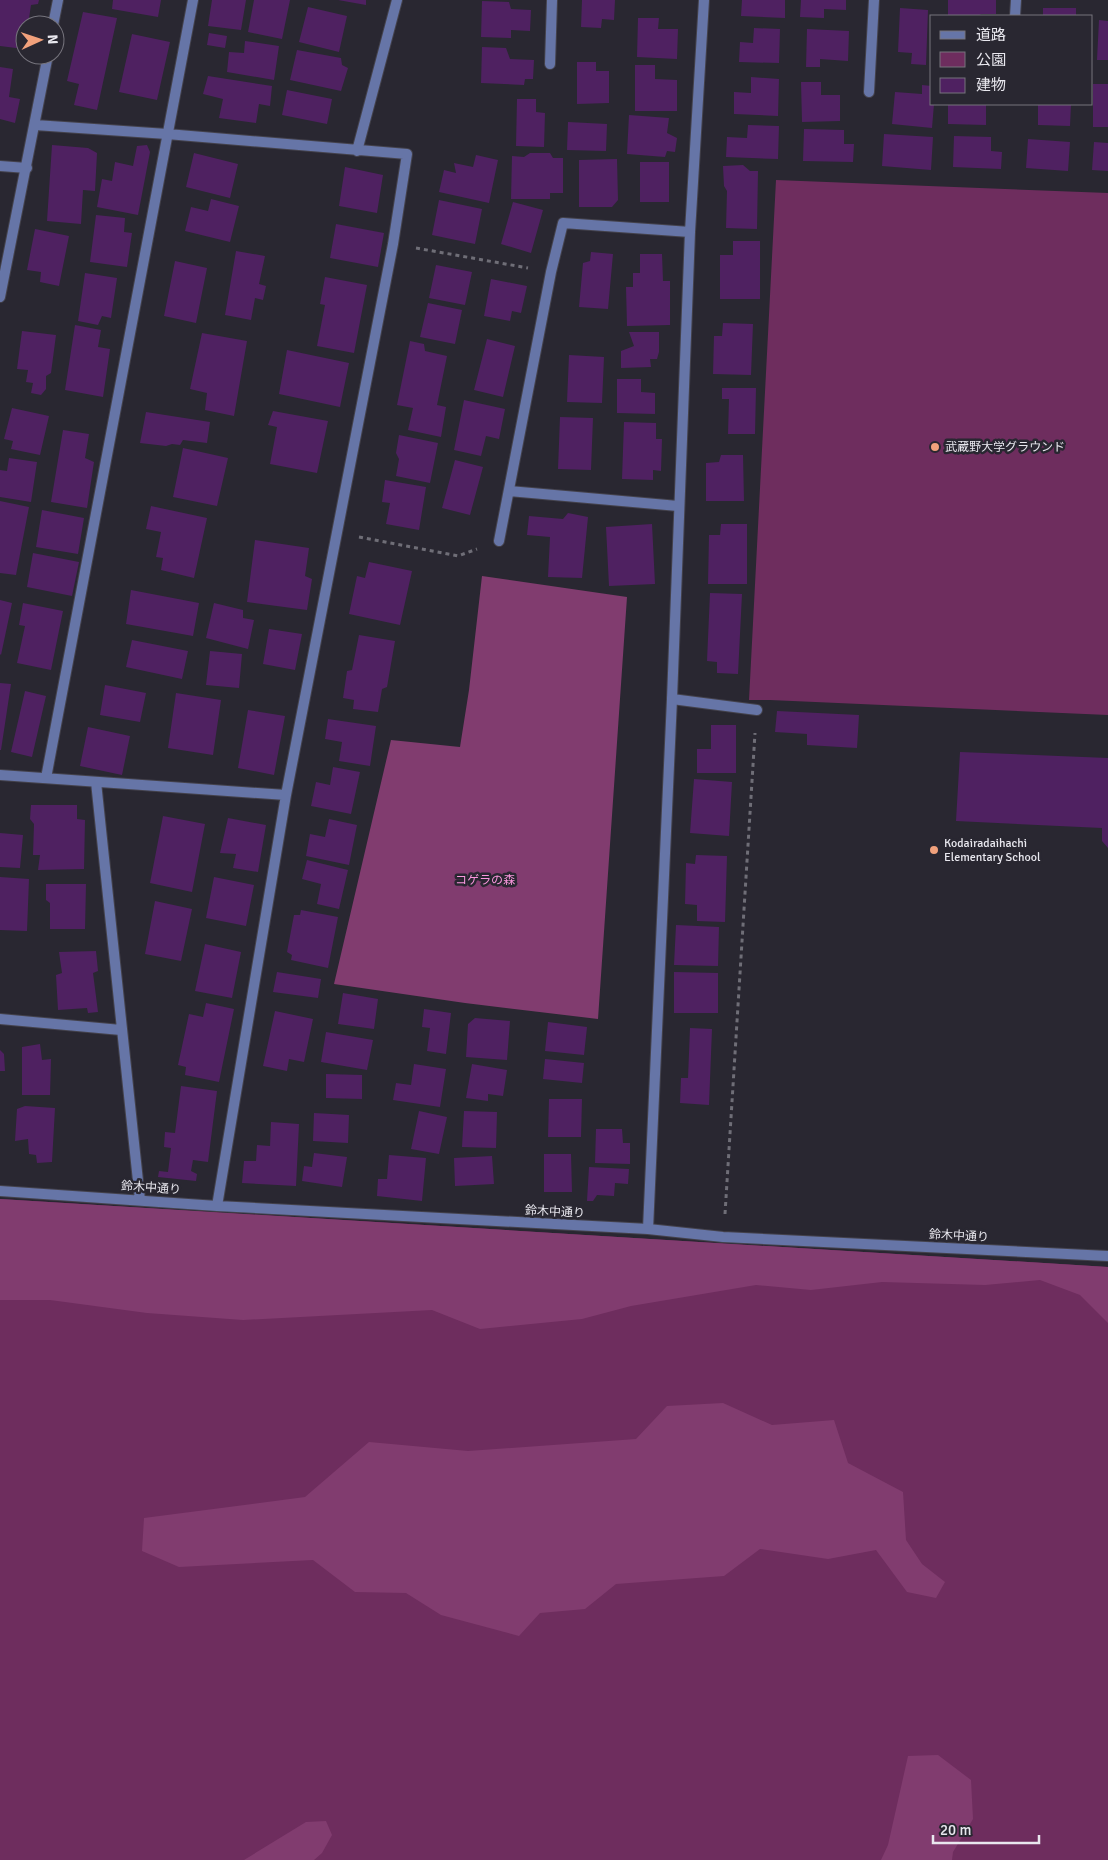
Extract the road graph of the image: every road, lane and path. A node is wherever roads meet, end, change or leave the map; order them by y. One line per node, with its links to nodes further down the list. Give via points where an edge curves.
1 (58, 0): 8 (street)
2 (193, 0): 14 (street)
3 (397, 0): 15 (street)
4 (552, 0): 10 (street)
5 (704, 0): 18 (street)
6 (874, 0): 12 (street)
7 (1016, 0): 9 (street)
8 (56, 15)
9 (1015, 15)
10 (550, 64)
11 (46, 65): 13 (street)
12 (869, 92)
13 (35, 125): 14 (street); 17 (street)
14 (167, 134): 15 (street); 29 (street)
15 (357, 150): 19 (street, via 407,154)
16 (0, 166): 17 (street)
17 (26, 168): 21 (street)
18 (690, 232): 20 (street, via 563,223); 23 (street)
19 (393, 244): 20 (path); 24 (street)
20 (551, 272): 22 (street)
21 (0, 297)
22 (509, 491): 23 (street); 25 (street)
23 (678, 506): 26 (street)
24 (336, 533): 25 (path, via 458,556); 31 (street)
25 (499, 541)
26 (672, 699): 27 (street); 37 (street)
27 (757, 710): 38 (path)
28 (0, 775): 29 (street)
29 (46, 778): 30 (street)
30 (96, 782): 31 (street); 33 (street)
31 (286, 796): 36 (street)
32 (0, 1019): 33 (street)
33 (121, 1030): 35 (street)
34 (0, 1190): 35 (street, 鈴木中通り)
35 (140, 1200): 36 (street, 鈴木中通り)
36 (217, 1206): 37 (street, 鈴木中通り)
37 (648, 1229): 38 (street, 鈴木中通り)
38 (723, 1237): 39 (street, 鈴木中通り)
39 (1108, 1256)

